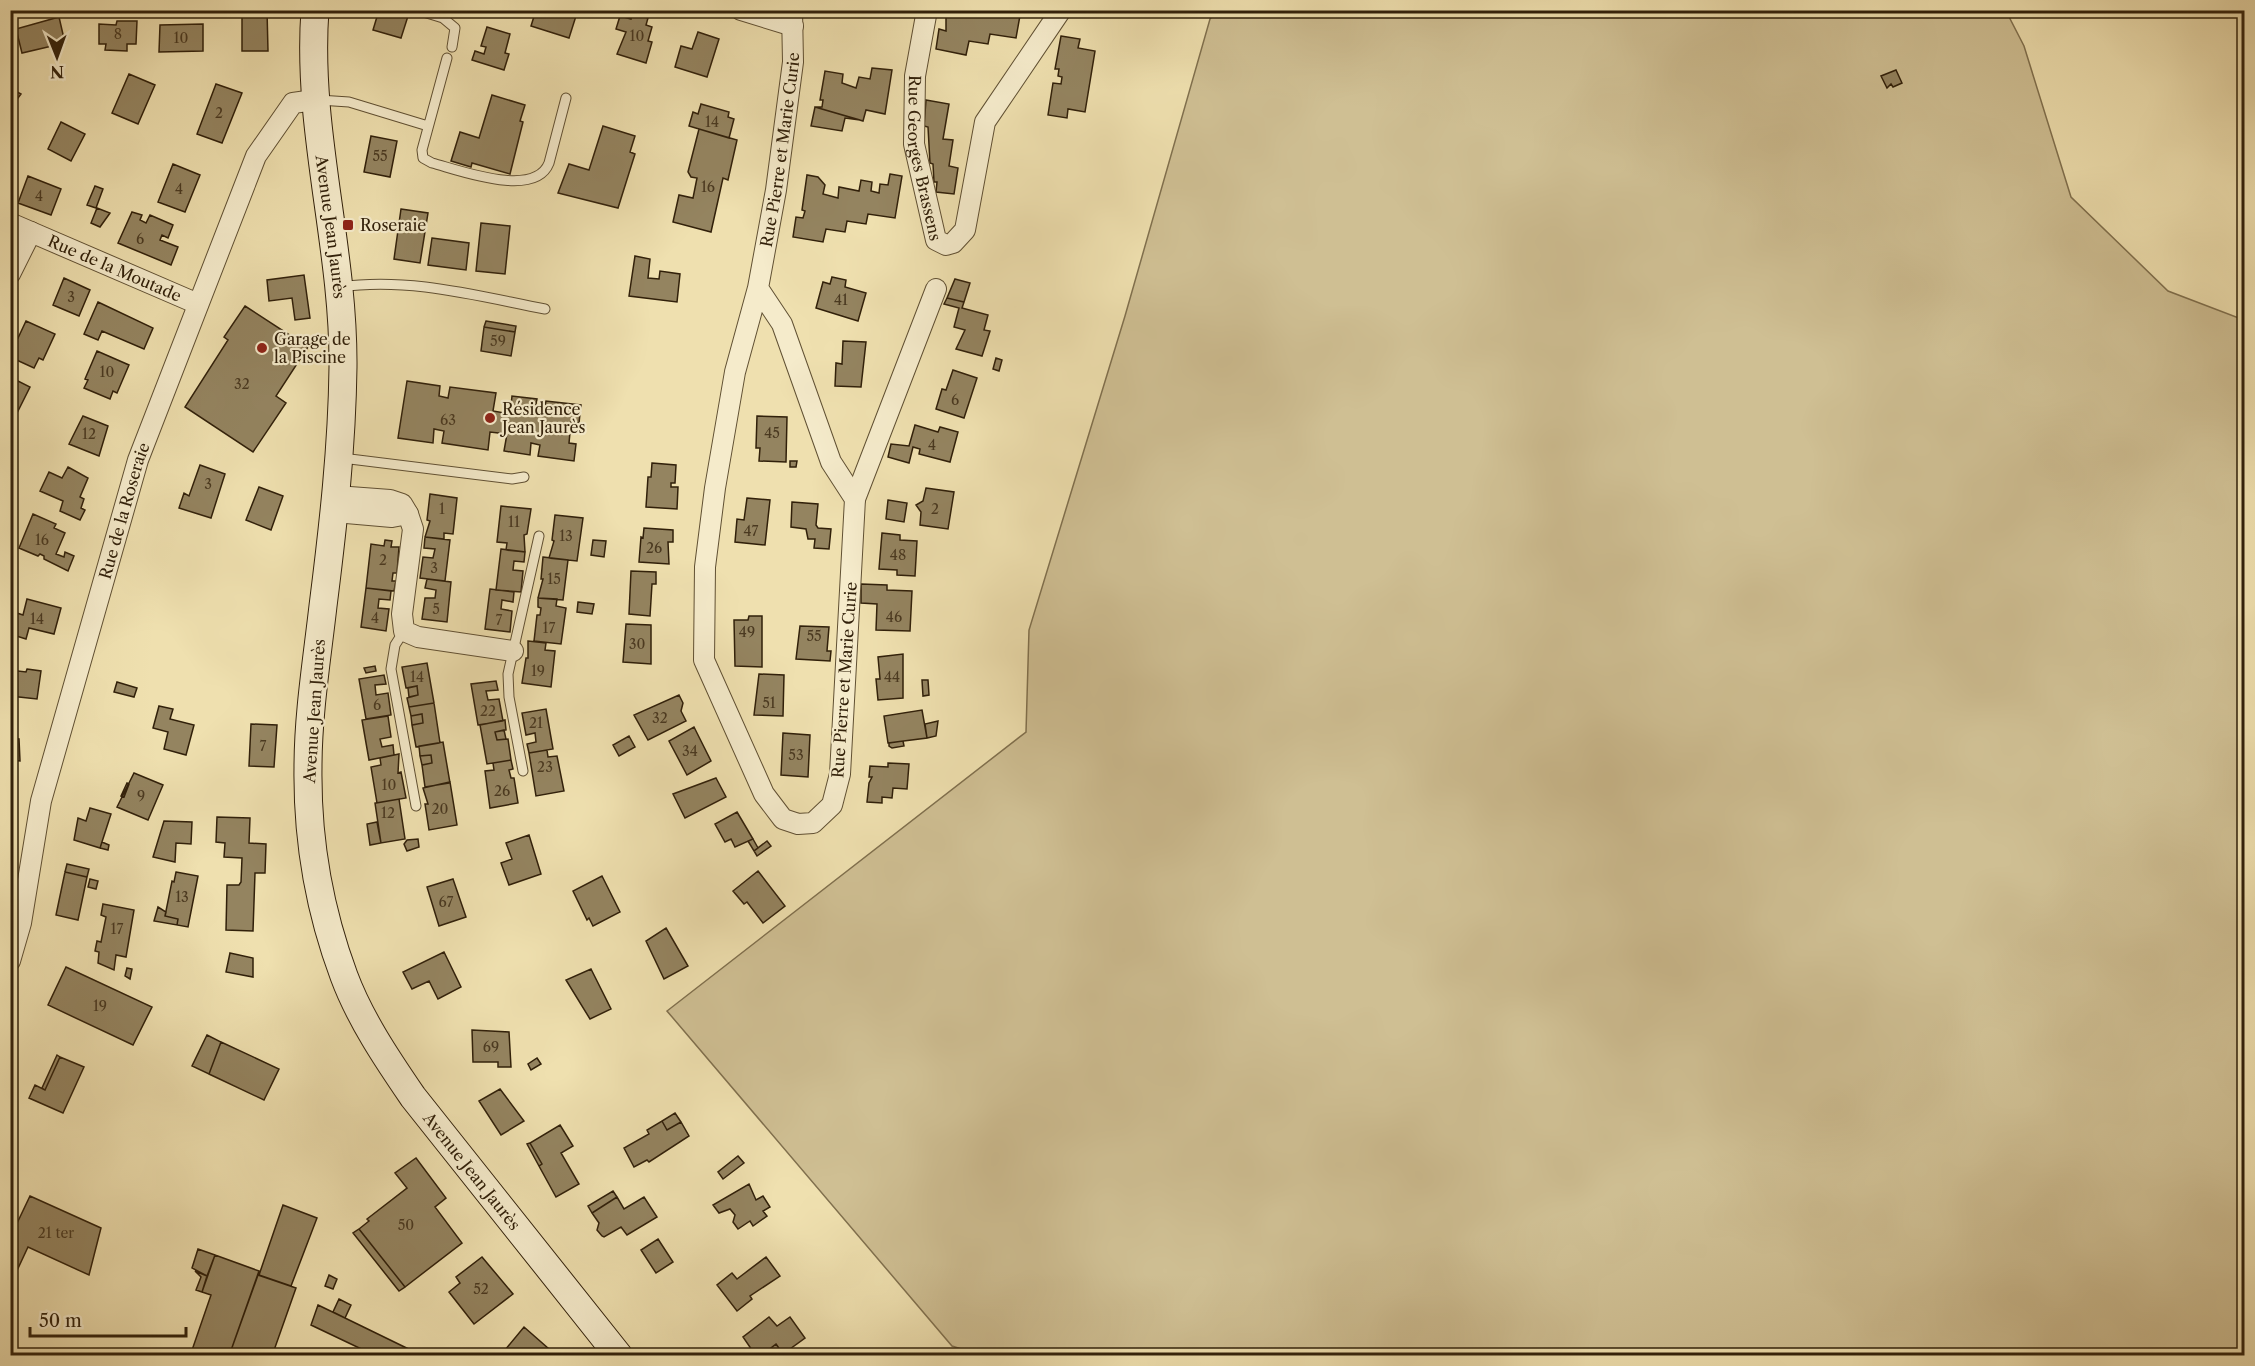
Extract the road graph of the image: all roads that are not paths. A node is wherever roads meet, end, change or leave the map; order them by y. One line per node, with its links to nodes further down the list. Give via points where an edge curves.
1 (315, 10): 10 (main road, Avenue Jean Jaurès)
2 (417, 10): 7 (lane, via 443,18 455,28)
3 (741, 10): 6 (street)
4 (927, 10): 5 (street, Rue Georges Brassens, via 915,76 914,144 936,240 946,245 965,230 985,122)
5 (1061, 10)
6 (793, 18): 16 (street, Rue Pierre et Marie Curie, via 787,119)
7 (452, 47)
8 (447, 58): 11 (lane)
9 (566, 98): 11 (lane, via 546,171 519,181 507,182 423,158)
10 (314, 100): 11 (lane, via 349,102); 15 (main road, Avenue Jean Jaurès); 18 (street, Rue de la Roseraie, via 292,103 256,156)
11 (428, 126)
12 (10, 223): 13 (street, Rue de la Moutade)
13 (31, 232): 14 (street, Rue de la Moutade); 18 (street, Rue de la Moutade)
14 (10, 274)
15 (338, 288): 19 (lane, via 409,284); 20 (main road, Avenue Jean Jaurès, via 343,364)
16 (758, 288): 22 (street, via 782,324 831,462); 22 (street, Rue Pierre et Marie Curie, via 735,372 715,488 705,567 704,660 764,794 783,819 798,824 813,823 832,805 840,774)
17 (936, 289): 22 (street, Rue Pierre et Marie Curie)
18 (198, 304): 29 (street, Rue de la Roseraie, via 132,481 41,801 21,923)
19 (544, 309)
20 (339, 458): 21 (lane, via 512,479); 23 (main road, Avenue Jean Jaurès)
21 (524, 477)
22 (855, 499)
23 (335, 504): 25 (street, via 392,518 408,514 413,529 402,614); 30 (main road, Avenue Jean Jaurès, via 308,766 318,888 344,977 364,1019 413,1097)
24 (539, 536): 26 (lane)
25 (404, 631): 26 (street, via 418,637); 28 (lane, via 395,645 391,669)
26 (513, 651): 27 (lane, via 509,697)
27 (523, 771)
28 (416, 806)
29 (10, 961)
30 (619, 1356)

